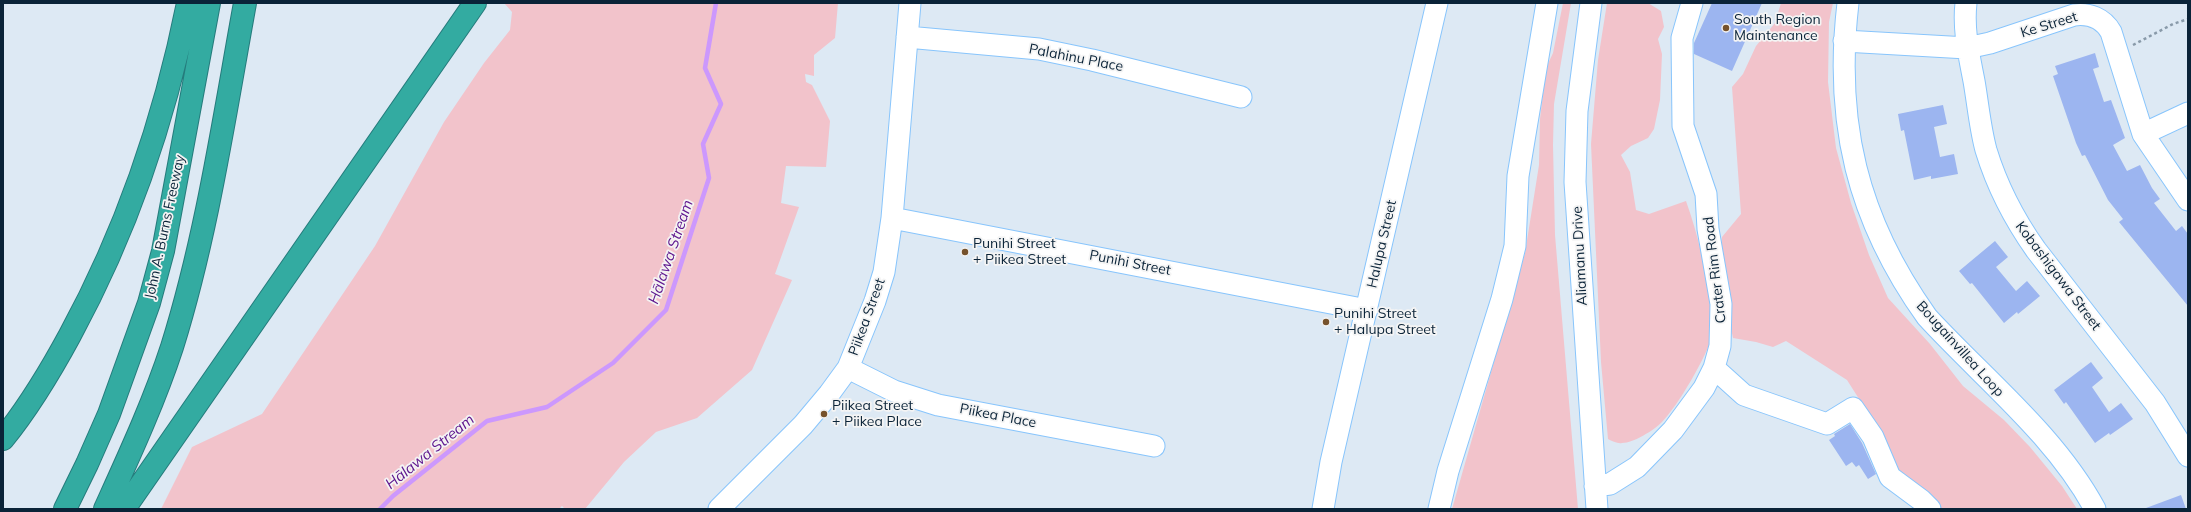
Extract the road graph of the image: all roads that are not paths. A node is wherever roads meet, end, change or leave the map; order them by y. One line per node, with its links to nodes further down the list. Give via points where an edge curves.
1 (188, 3): 23 (highway, via 146,160 105,267 50,371 22,416)
2 (210, 3): 27 (highway, John A. Burns Freeway, via 163,251 149,303 109,414)
3 (245, 3): 28 (highway, via 208,202 189,288 172,348)
4 (475, 3): 29 (highway)
5 (910, 3): 12 (street, Piikea Street)
6 (1438, 3): 20 (street, Halupa Street)
7 (1547, 3): 32 (street, via 1518,176 1516,246 1502,300 1448,471)
8 (1591, 3): 26 (street, Aliamanu Drive, via 1578,104 1575,182)
9 (1692, 3): 22 (street, Crater Rim Road, via 1682,38 1683,126 1706,194 1708,229 1721,304 1720,346)
10 (1848, 3): 13 (street, Bougainvillea Loop)
11 (1966, 3): 14 (street, Kobashigawa Street, via 1964,14)
12 (907, 37): 15 (street, Palahinu Place, via 1039,49); 19 (street, Piikea Street)
13 (1844, 41): 14 (street, Ke Street); 35 (street, Bougainvillea Loop, via 1845,110 1854,164 1868,208 1887,252 1927,317 2053,448 2077,479)
14 (1967, 48): 17 (street, Ke Street, via 1990,43 2074,15 2088,15 2098,19 2111,32); 25 (street, Kobashigawa Street, via 1986,149 2018,225 2155,402)
15 (1241, 97)
16 (2188, 113): 17 (street)
17 (2143, 134): 18 (street, Ke Street)
18 (2188, 200)
19 (892, 218): 20 (street, Punihi Street); 21 (street, Piikea Street, via 884,272 875,302)
20 (1367, 310): 31 (street, Halupa Street, via 1331,462)
21 (848, 368): 24 (street, Piikea Place, via 894,391 938,405); 30 (street, Piikea Street, via 804,425)
22 (1714, 368): 26 (street, Crater Rim Road, via 1692,405 1653,452 1610,484); 34 (street, via 1744,395 1827,424 1853,408 1873,437 1890,477)
23 (3, 439)
24 (1154, 446)
25 (2188, 456)
26 (1595, 486): 33 (street, Aliamanu Drive)
27 (65, 509)
28 (105, 509)
29 (124, 509)
30 (719, 509)
31 (1324, 509)
32 (1439, 509)
33 (1597, 509)
34 (1930, 509)
35 (2095, 509)

